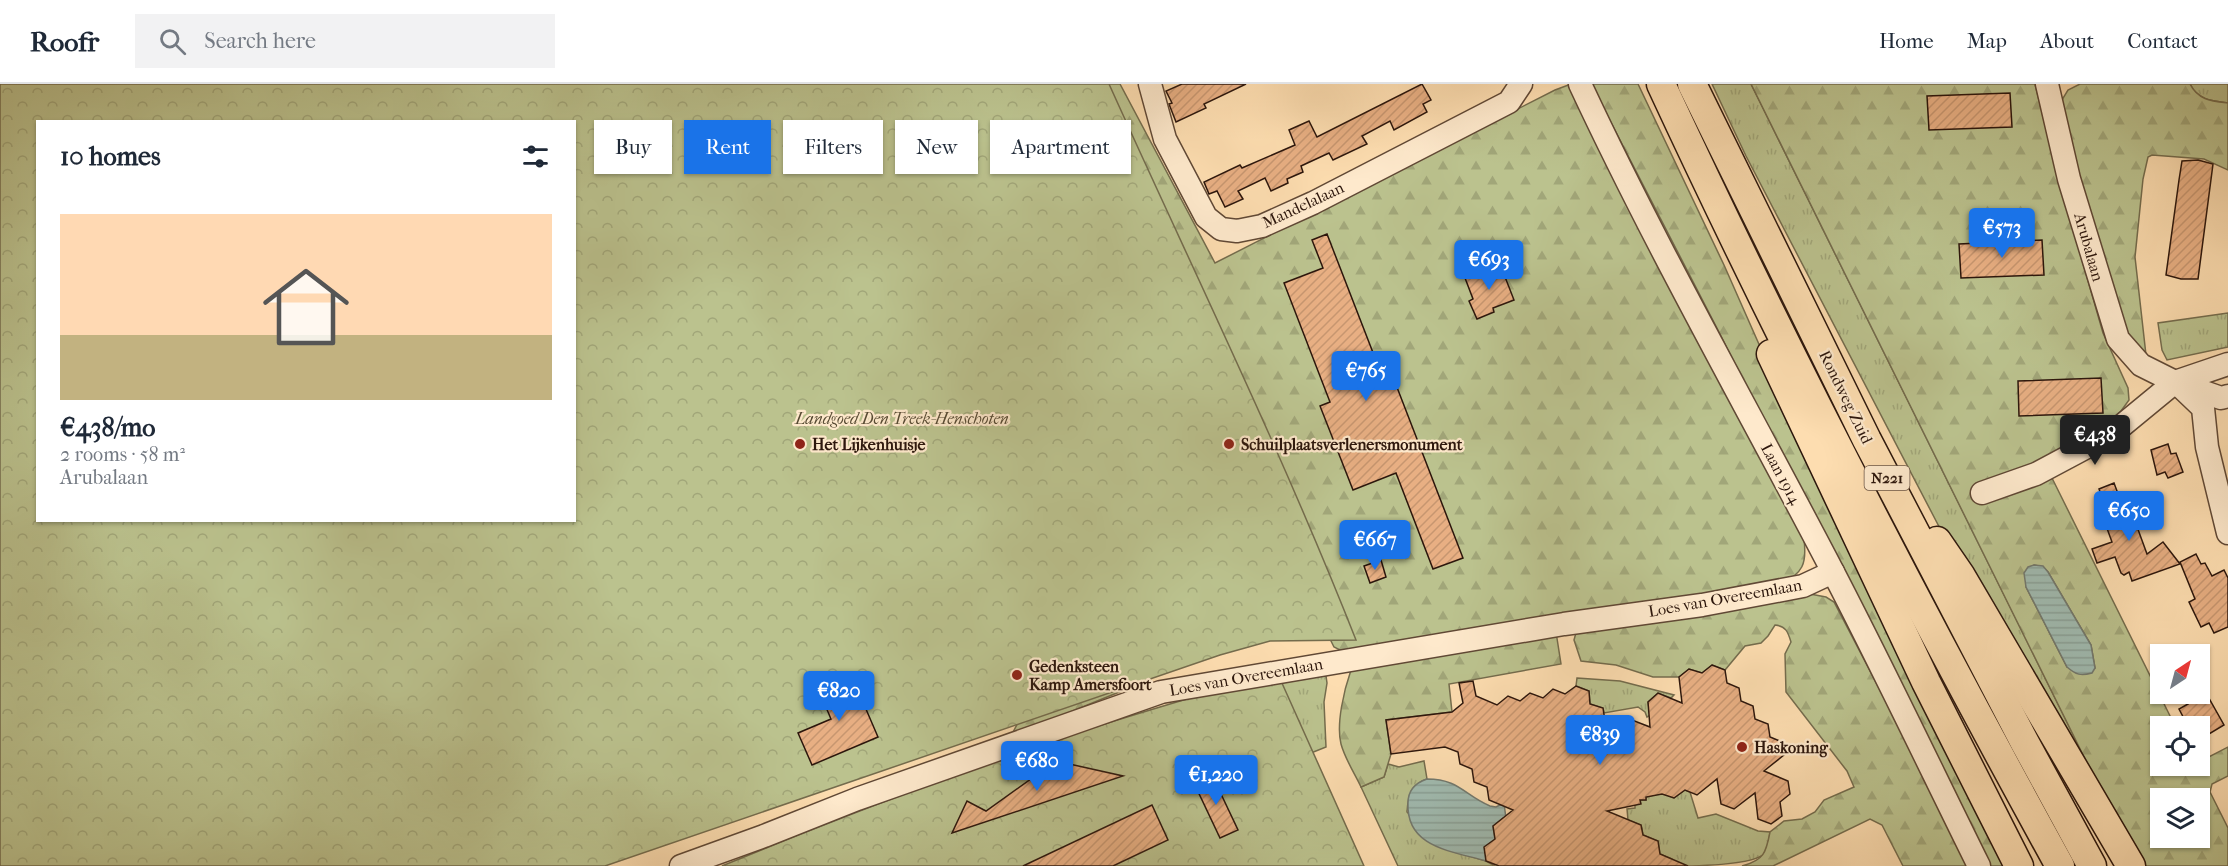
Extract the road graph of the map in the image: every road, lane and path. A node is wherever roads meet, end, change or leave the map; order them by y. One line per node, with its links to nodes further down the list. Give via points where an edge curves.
1 (1150, 84): 2 (street, Mandelalaan, via 1165,139 1206,217 1221,229 1237,231 1262,225 1313,202 1509,102)
2 (1521, 84)
3 (1580, 84): 14 (street, Laan 1914)
4 (1661, 84): 7 (main road, Rondweg Zuid / N221)
5 (1692, 84): 11 (main road, Rondweg Zuid / N221)
6 (2052, 86): 9 (street, Arubalaan, via 2069,179 2118,339 2141,365)
7 (1738, 243): 17 (main road, N221, via 1761,331 1916,662); 18 (main road, Rondweg Zuid / N221, via 1877,521)
8 (2228, 364): 9 (street)
9 (2175, 382): 10 (street, via 2221,398); 12 (street, via 2113,433 2036,474); 13 (street, via 2202,408 2207,447)
10 (2228, 396)
11 (1867, 440): 19 (main road, Rondweg Zuid / N221); 20 (main road, N221, via 1961,576)
12 (1982, 493)
13 (2228, 532)
14 (1833, 572): 15 (street, Loes van Overeemlaan, via 1803,586 1702,605 1564,624 1161,692); 16 (street, Laan 1914)
15 (681, 866)
16 (1979, 866)
17 (2019, 866)
18 (2060, 866)
19 (2092, 866)
20 (2131, 866)

